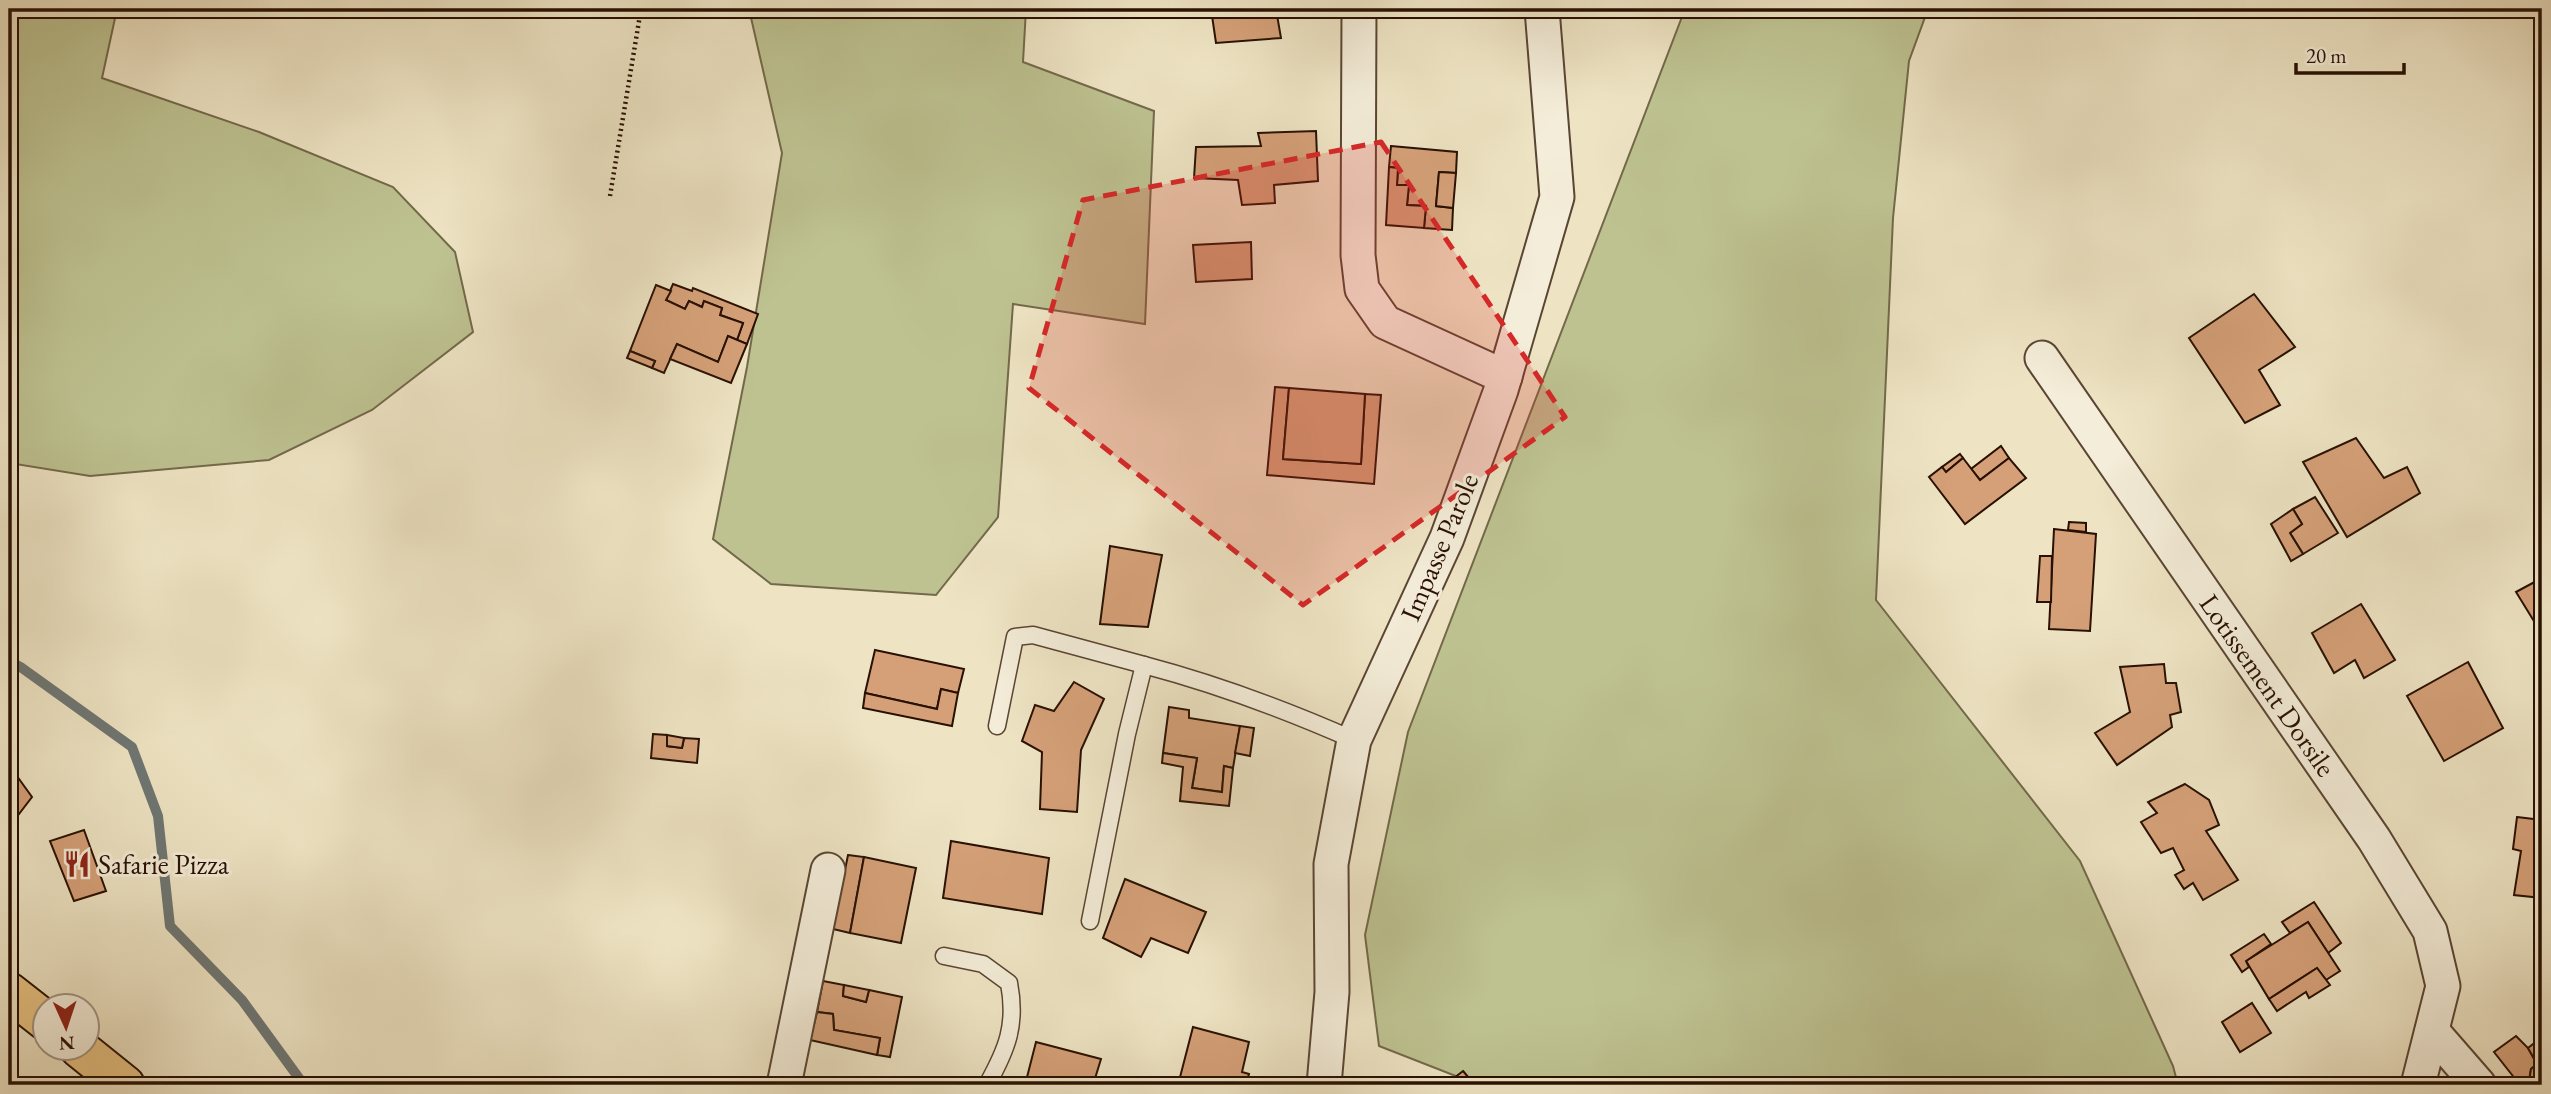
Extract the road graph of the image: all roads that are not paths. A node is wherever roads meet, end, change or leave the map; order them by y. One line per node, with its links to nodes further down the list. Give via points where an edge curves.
1 (1359, 9): 4 (street, via 1358,255 1362,289 1385,322)
2 (1542, 9): 4 (street, Impasse Parole, via 1557,197)
3 (2042, 358): 13 (street, Lotissement Dorsile, via 2374,839 2430,931 2443,986)
4 (1505, 377): 7 (street, Impasse Parole, via 1447,538)
5 (1144, 665): 6 (lane, via 1033,635 1015,637); 7 (lane, via 1283,709); 9 (lane)
6 (997, 726)
7 (1354, 740): 18 (street, Impasse Parole, via 1331,864 1332,992)
8 (828, 870): 16 (street)
9 (1090, 921)
10 (944, 956): 17 (lane, via 983,964 1009,983 1014,1008 1005,1053)
11 (9, 992): 12 (main road)
12 (32, 1010)
13 (2432, 1031): 19 (street, Lotissement Dorsile); 20 (street)
14 (96, 1062): 15 (main road)
15 (125, 1085)
16 (784, 1085)
17 (987, 1085)
18 (1324, 1085)
19 (2418, 1085)
20 (2479, 1085)

